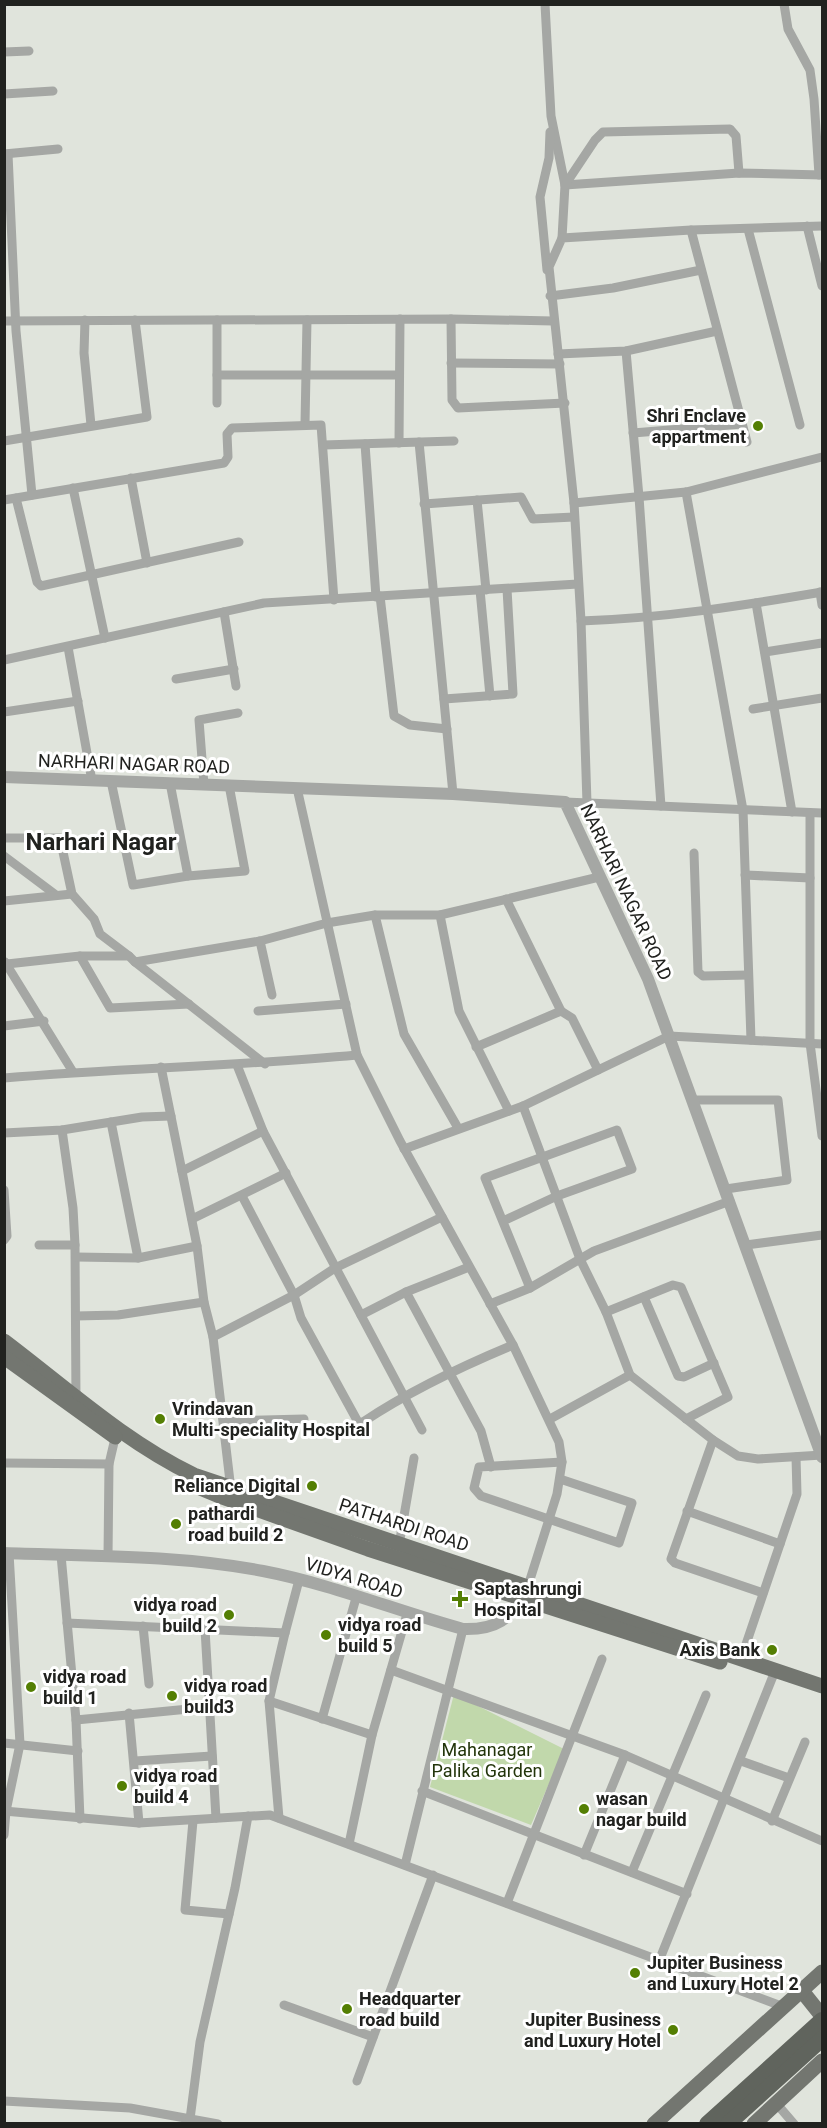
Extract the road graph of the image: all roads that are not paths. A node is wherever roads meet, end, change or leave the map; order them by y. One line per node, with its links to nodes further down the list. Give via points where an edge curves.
1 (545, 4): 7 (street)
2 (784, 4): 8 (street, via 788,29 810,70)
3 (29, 51): 4 (street)
4 (4, 52)
5 (53, 91): 6 (street)
6 (4, 94)
7 (551, 116): 13 (street); 20 (street, via 549,158 540,197)
8 (819, 128): 12 (street)
9 (58, 149): 10 (street)
10 (6, 154): 25 (street)
11 (739, 173): 12 (street); 13 (street); 13 (street, via 736,136 730,129 603,132)
12 (820, 175)
13 (565, 184): 18 (street)
14 (807, 226): 15 (street); 16 (street); 21 (street)
15 (822, 226)
16 (748, 229): 17 (street); 44 (street)
17 (691, 230): 18 (street); 19 (street)
18 (562, 238): 20 (street)
19 (701, 270): 22 (street); 32 (street)
20 (548, 272): 22 (street)
21 (822, 286)
22 (550, 296): 31 (street)
23 (400, 319): 24 (street); 29 (street); 38 (street)
24 (451, 319): 31 (street); 35 (street)
25 (16, 320): 26 (street); 30 (street); 46 (street)
26 (85, 320): 27 (street); 41 (street)
27 (135, 320): 28 (street); 41 (street, via 147,417)
28 (217, 320): 29 (street); 36 (street)
29 (307, 320): 37 (street)
30 (4, 321)
31 (553, 321): 34 (street)
32 (717, 331): 33 (street); 43 (street)
33 (626, 351): 34 (street); 45 (street)
34 (559, 359): 35 (street); 39 (street)
35 (451, 363): 39 (street, via 452,400 458,408)
36 (217, 375): 37 (street); 40 (street)
37 (306, 375): 38 (street); 42 (street)
38 (399, 375): 49 (street)
39 (565, 403): 63 (street)
40 (217, 404)
41 (91, 424): 46 (street)
42 (305, 424): 53 (street, via 322,425); 55 (street, via 232,428 227,434 228,457 224,463)
43 (742, 424): 45 (street); 51 (street)
44 (800, 425)
45 (633, 433): 59 (street)
46 (25, 437): 47 (street); 58 (street)
47 (4, 441)
48 (454, 441): 50 (street)
49 (399, 442): 50 (street); 52 (street)
50 (419, 442): 64 (street)
51 (747, 442)
52 (365, 444): 53 (street); 74 (street)
53 (323, 445): 75 (street)
54 (822, 457): 57 (street)
55 (131, 478): 56 (street); 67 (street)
56 (73, 488): 58 (street); 68 (street)
57 (686, 492): 59 (street); 79 (street)
58 (32, 495): 60 (street)
59 (639, 497): 63 (street); 80 (street)
60 (16, 498): 61 (street); 68 (street, via 38,584)
61 (4, 500)
62 (477, 500): 64 (street); 65 (street, via 521,497 533,519); 71 (street)
63 (574, 503): 65 (street)
64 (424, 504): 73 (street)
65 (574, 517): 69 (street)
66 (239, 542): 67 (street)
67 (147, 563): 68 (street)
68 (92, 576): 82 (street)
69 (578, 584): 70 (street); 81 (street)
70 (507, 589): 71 (street); 90 (street, via 514,691 510,695)
71 (483, 590): 73 (street); 90 (street)
72 (821, 592): 76 (street); 77 (street)
73 (434, 593): 74 (street); 92 (street)
74 (378, 597): 75 (street); 98 (street, via 394,716 410,725)
75 (334, 600): 78 (street, via 276,602)
76 (756, 603): 79 (street); 85 (street)
77 (822, 605)
78 (224, 612): 82 (street); 87 (street)
79 (707, 612): 80 (street); 110 (street)
80 (648, 618): 81 (street); 109 (street)
81 (581, 621): 108 (street)
82 (105, 638): 84 (street)
83 (822, 643): 85 (street)
84 (69, 647): 86 (street); 93 (street)
85 (765, 652): 94 (street)
86 (4, 660)
87 (234, 669): 88 (street); 89 (street)
88 (176, 679)
89 (236, 686)
90 (490, 696): 92 (street)
91 (822, 698): 94 (street)
92 (444, 699): 98 (street)
93 (78, 700): 96 (street); 100 (street)
94 (774, 706): 95 (street); 111 (street)
95 (753, 709)
96 (4, 712)
97 (238, 713): 103 (street, via 199,720)
98 (447, 729): 106 (street)
99 (4, 777): 100 (street, NARHARI NAGAR ROAD)
100 (92, 781): 101 (street, NARHARI NAGAR ROAD)
101 (111, 781): 102 (street, NARHARI NAGAR ROAD); 118 (street, via 133,885)
102 (170, 783): 103 (street, NARHARI NAGAR ROAD); 118 (street)
103 (204, 785): 104 (street, NARHARI NAGAR ROAD)
104 (229, 785): 105 (street, NARHARI NAGAR ROAD); 118 (street, via 245,872)
105 (297, 788): 106 (street, NARHARI NAGAR ROAD); 127 (street)
106 (453, 794): 107 (street, NARHARI NAGAR ROAD)
107 (565, 802): 108 (street); 119 (street, NARHARI NAGAR ROAD)
108 (587, 803): 109 (street)
109 (661, 806): 110 (street)
110 (743, 810): 111 (street); 117 (street)
111 (792, 812): 112 (street)
112 (810, 813): 113 (street); 120 (street)
113 (822, 813)
114 (4, 838): 121 (street, via 60,838)
115 (694, 853): 132 (street, via 698,972 703,976)
116 (4, 856): 122 (street)
117 (745, 875): 120 (street); 132 (street)
118 (188, 876)
119 (598, 877): 123 (street); 140 (street, NARHARI NAGAR ROAD, via 648,979)
120 (810, 878): 142 (street)
121 (72, 894): 122 (street); 130 (street, via 94,919 100,934)
122 (56, 895): 124 (street)
123 (506, 899): 126 (street); 137 (street)
124 (4, 901)
125 (375, 915): 126 (street); 127 (street); 158 (street, via 404,1034)
126 (440, 915): 144 (street, via 456,1003)
127 (327, 923): 128 (street); 135 (street)
128 (260, 941): 130 (street); 133 (street)
129 (80, 956): 130 (street); 131 (street); 134 (street, via 110,1008)
130 (132, 959): 134 (street)
131 (6, 962): 138 (street)
132 (748, 975): 141 (street)
133 (272, 995)
134 (189, 1004): 146 (street)
135 (346, 1004): 136 (street); 145 (street)
136 (258, 1011)
137 (561, 1011): 144 (street); 149 (street, via 572,1018)
138 (44, 1021): 139 (street); 150 (street)
139 (4, 1026)
140 (669, 1036): 141 (street); 149 (street); 153 (street, NARHARI NAGAR ROAD)
141 (751, 1040): 142 (street)
142 (810, 1043): 143 (street); 152 (street)
143 (822, 1044)
144 (476, 1047): 155 (street)
145 (357, 1055): 146 (street); 163 (street)
146 (265, 1064): 147 (street)
147 (237, 1065): 148 (street); 160 (street)
148 (161, 1067): 150 (street); 156 (street)
149 (598, 1070): 154 (street)
150 (73, 1072): 151 (street)
151 (4, 1078)
152 (820, 1099): 162 (street)
153 (693, 1100): 168 (street, NARHARI NAGAR ROAD); 168 (street, via 778,1100 787,1180)
154 (523, 1106): 155 (street); 164 (street)
155 (509, 1111): 158 (street)
156 (171, 1116): 157 (street); 165 (street)
157 (111, 1122): 159 (street); 181 (street)
158 (458, 1128): 163 (street)
159 (62, 1130): 161 (street); 177 (street)
160 (262, 1131): 165 (street); 166 (street)
161 (4, 1133)
162 (822, 1136)
163 (405, 1149): 171 (street)
164 (543, 1155): 170 (street); 170 (street, via 616,1130 632,1169); 173 (street, via 484,1178)
165 (182, 1171): 172 (street)
166 (286, 1173): 169 (street); 184 (street)
167 (4, 1190): 175 (street)
168 (728, 1195): 178 (street, NARHARI NAGAR ROAD); 182 (street)
169 (242, 1196): 172 (street); 187 (street)
170 (556, 1196): 173 (street); 182 (street)
171 (442, 1217): 183 (street); 184 (street)
172 (192, 1219): 179 (street)
173 (503, 1221): 185 (street)
174 (822, 1235): 178 (street)
175 (4, 1240)
176 (39, 1245): 177 (street)
177 (75, 1245): 180 (street)
178 (746, 1245): 210 (street, NARHARI NAGAR ROAD)
179 (197, 1246): 181 (street); 189 (street)
180 (76, 1257): 181 (street); 193 (street)
181 (138, 1258)
182 (580, 1259): 185 (street); 191 (street)
183 (469, 1267): 186 (street); 190 (street)
184 (335, 1268): 187 (street); 192 (street)
185 (530, 1288): 190 (street)
186 (406, 1292): 192 (street); 199 (street)
187 (294, 1296): 194 (street); 201 (street, via 301,1318 356,1421 363,1422)
188 (644, 1297): 191 (street); 198 (street, via 673,1285 681,1287); 198 (street, via 678,1376)
189 (204, 1302): 193 (street, via 118,1315); 194 (street)
190 (490, 1304): 196 (street)
191 (606, 1312): 200 (street)
192 (361, 1315): 201 (street)
193 (76, 1316): 202 (street)
194 (213, 1337): 206 (street)
195 (4, 1341): 202 (main road, PATHARDI ROAD)
196 (513, 1345): 199 (street); 204 (street)
197 (4, 1357): 202 (main road)
198 (714, 1363): 205 (street, via 727,1399)
199 (450, 1371): 201 (street); 216 (street, via 481,1431)
200 (630, 1375): 204 (street); 205 (street)
201 (404, 1395): 207 (street)
202 (75, 1402): 208 (main road, PATHARDI ROAD)
203 (304, 1419): 206 (street)
204 (550, 1419): 213 (street)
205 (686, 1419): 209 (street)
206 (224, 1421): 218 (street)
207 (422, 1430)
208 (117, 1433): 215 (street); 218 (main road, PATHARDI ROAD)
209 (712, 1440): 211 (street, via 738,1456); 219 (street)
210 (821, 1449): 211 (street)
211 (796, 1457): 221 (street, via 797,1494)
212 (414, 1458): 222 (street)
213 (562, 1462): 216 (street); 217 (street)
214 (4, 1463): 215 (street)
215 (109, 1464): 225 (street)
216 (490, 1467): 220 (street, via 479,1467 476,1471 476,1494)
217 (560, 1479): 220 (street); 220 (street, via 631,1501 633,1505 618,1543)
218 (231, 1495): 222 (main road, PATHARDI ROAD); 227 (main road)
219 (687, 1511): 221 (street); 228 (street, via 672,1561)
220 (549, 1520): 227 (street)
221 (780, 1544): 228 (street)
222 (399, 1545): 227 (main road, PATHARDI ROAD)
223 (7, 1553): 224 (street, VIDYA ROAD); 230 (street)
224 (62, 1555): 225 (street, VIDYA ROAD); 232 (street)
225 (108, 1557): 226 (street, VIDYA ROAD, via 241,1568)
226 (299, 1580): 229 (street, VIDYA ROAD); 236 (street)
227 (525, 1592): 235 (street, VIDYA ROAD, via 512,1614 499,1624 479,1630); 239 (main road, PATHARDI ROAD); 241 (main road)
228 (763, 1593): 239 (street)
229 (356, 1598): 231 (street, VIDYA ROAD); 250 (street)
230 (8, 1604): 237 (street)
231 (407, 1614): 235 (street, VIDYA ROAD); 240 (street)
232 (67, 1623): 233 (street); 251 (street)
233 (143, 1626): 234 (street); 242 (street)
234 (205, 1629): 236 (street); 248 (street)
235 (463, 1629): 244 (street)
236 (285, 1633): 247 (street)
237 (9, 1650): 256 (street)
238 (602, 1659): 253 (street)
239 (741, 1659): 241 (main road, PATHARDI ROAD)
240 (391, 1670): 244 (street); 252 (street)
241 (774, 1675): 243 (main road, PATHARDI ROAD); 246 (main road); 261 (street)
242 (149, 1684)
243 (822, 1686)
244 (447, 1689): 253 (street); 264 (street)
245 (706, 1695): 262 (street)
246 (822, 1695)
247 (269, 1701): 250 (street); 269 (street)
248 (209, 1707): 249 (street); 259 (street)
249 (129, 1713): 251 (street); 260 (street)
250 (322, 1719): 252 (street)
251 (76, 1720): 257 (street)
252 (372, 1735): 277 (street)
253 (573, 1738): 258 (street); 275 (street)
254 (805, 1742): 263 (street)
255 (4, 1743): 256 (street)
256 (20, 1744): 257 (street); 266 (street)
257 (78, 1751): 270 (street)
258 (625, 1755): 262 (street); 278 (street)
259 (212, 1756): 260 (street); 268 (street)
260 (135, 1761): 273 (street)
261 (741, 1761): 263 (street); 265 (street)
262 (673, 1775): 265 (street); 280 (street)
263 (789, 1778): 272 (street)
264 (422, 1791): 275 (street); 279 (street)
265 (724, 1798): 272 (street); 282 (street)
266 (5, 1811): 270 (street); 274 (street)
267 (248, 1816): 268 (street); 269 (street); 284 (street)
268 (216, 1818): 271 (street)
269 (279, 1818): 277 (street)
270 (80, 1819): 273 (street)
271 (193, 1821): 273 (street); 284 (street, via 185,1910)
272 (772, 1821): 276 (street)
273 (139, 1823)
274 (4, 1835)
275 (534, 1836): 278 (street); 283 (street)
276 (822, 1841)
277 (349, 1844): 279 (street)
278 (584, 1854): 280 (street)
279 (405, 1865): 281 (street)
280 (632, 1872): 282 (street)
281 (433, 1875): 283 (street); 291 (street)
282 (687, 1894): 285 (street)
283 (507, 1903): 285 (street)
284 (229, 1914): 297 (street, via 200,2042)
285 (659, 1961): 289 (street)
286 (822, 1972): 287 (main road)
287 (802, 1991): 289 (main road); 290 (main road)
288 (284, 2005): 291 (street)
289 (784, 2007): 299 (main road)
290 (822, 2018): 300 (highway)
291 (373, 2037): 294 (street)
292 (822, 2039): 301 (highway)
293 (822, 2061): 296 (main road)
294 (357, 2081)
295 (4, 2101): 297 (street, via 130,2108)
296 (776, 2103): 302 (main road); 303 (street)
297 (190, 2119): 298 (street)
298 (218, 2124)
299 (654, 2124)
300 (707, 2124)
301 (728, 2124)
302 (754, 2124)
303 (794, 2124)

